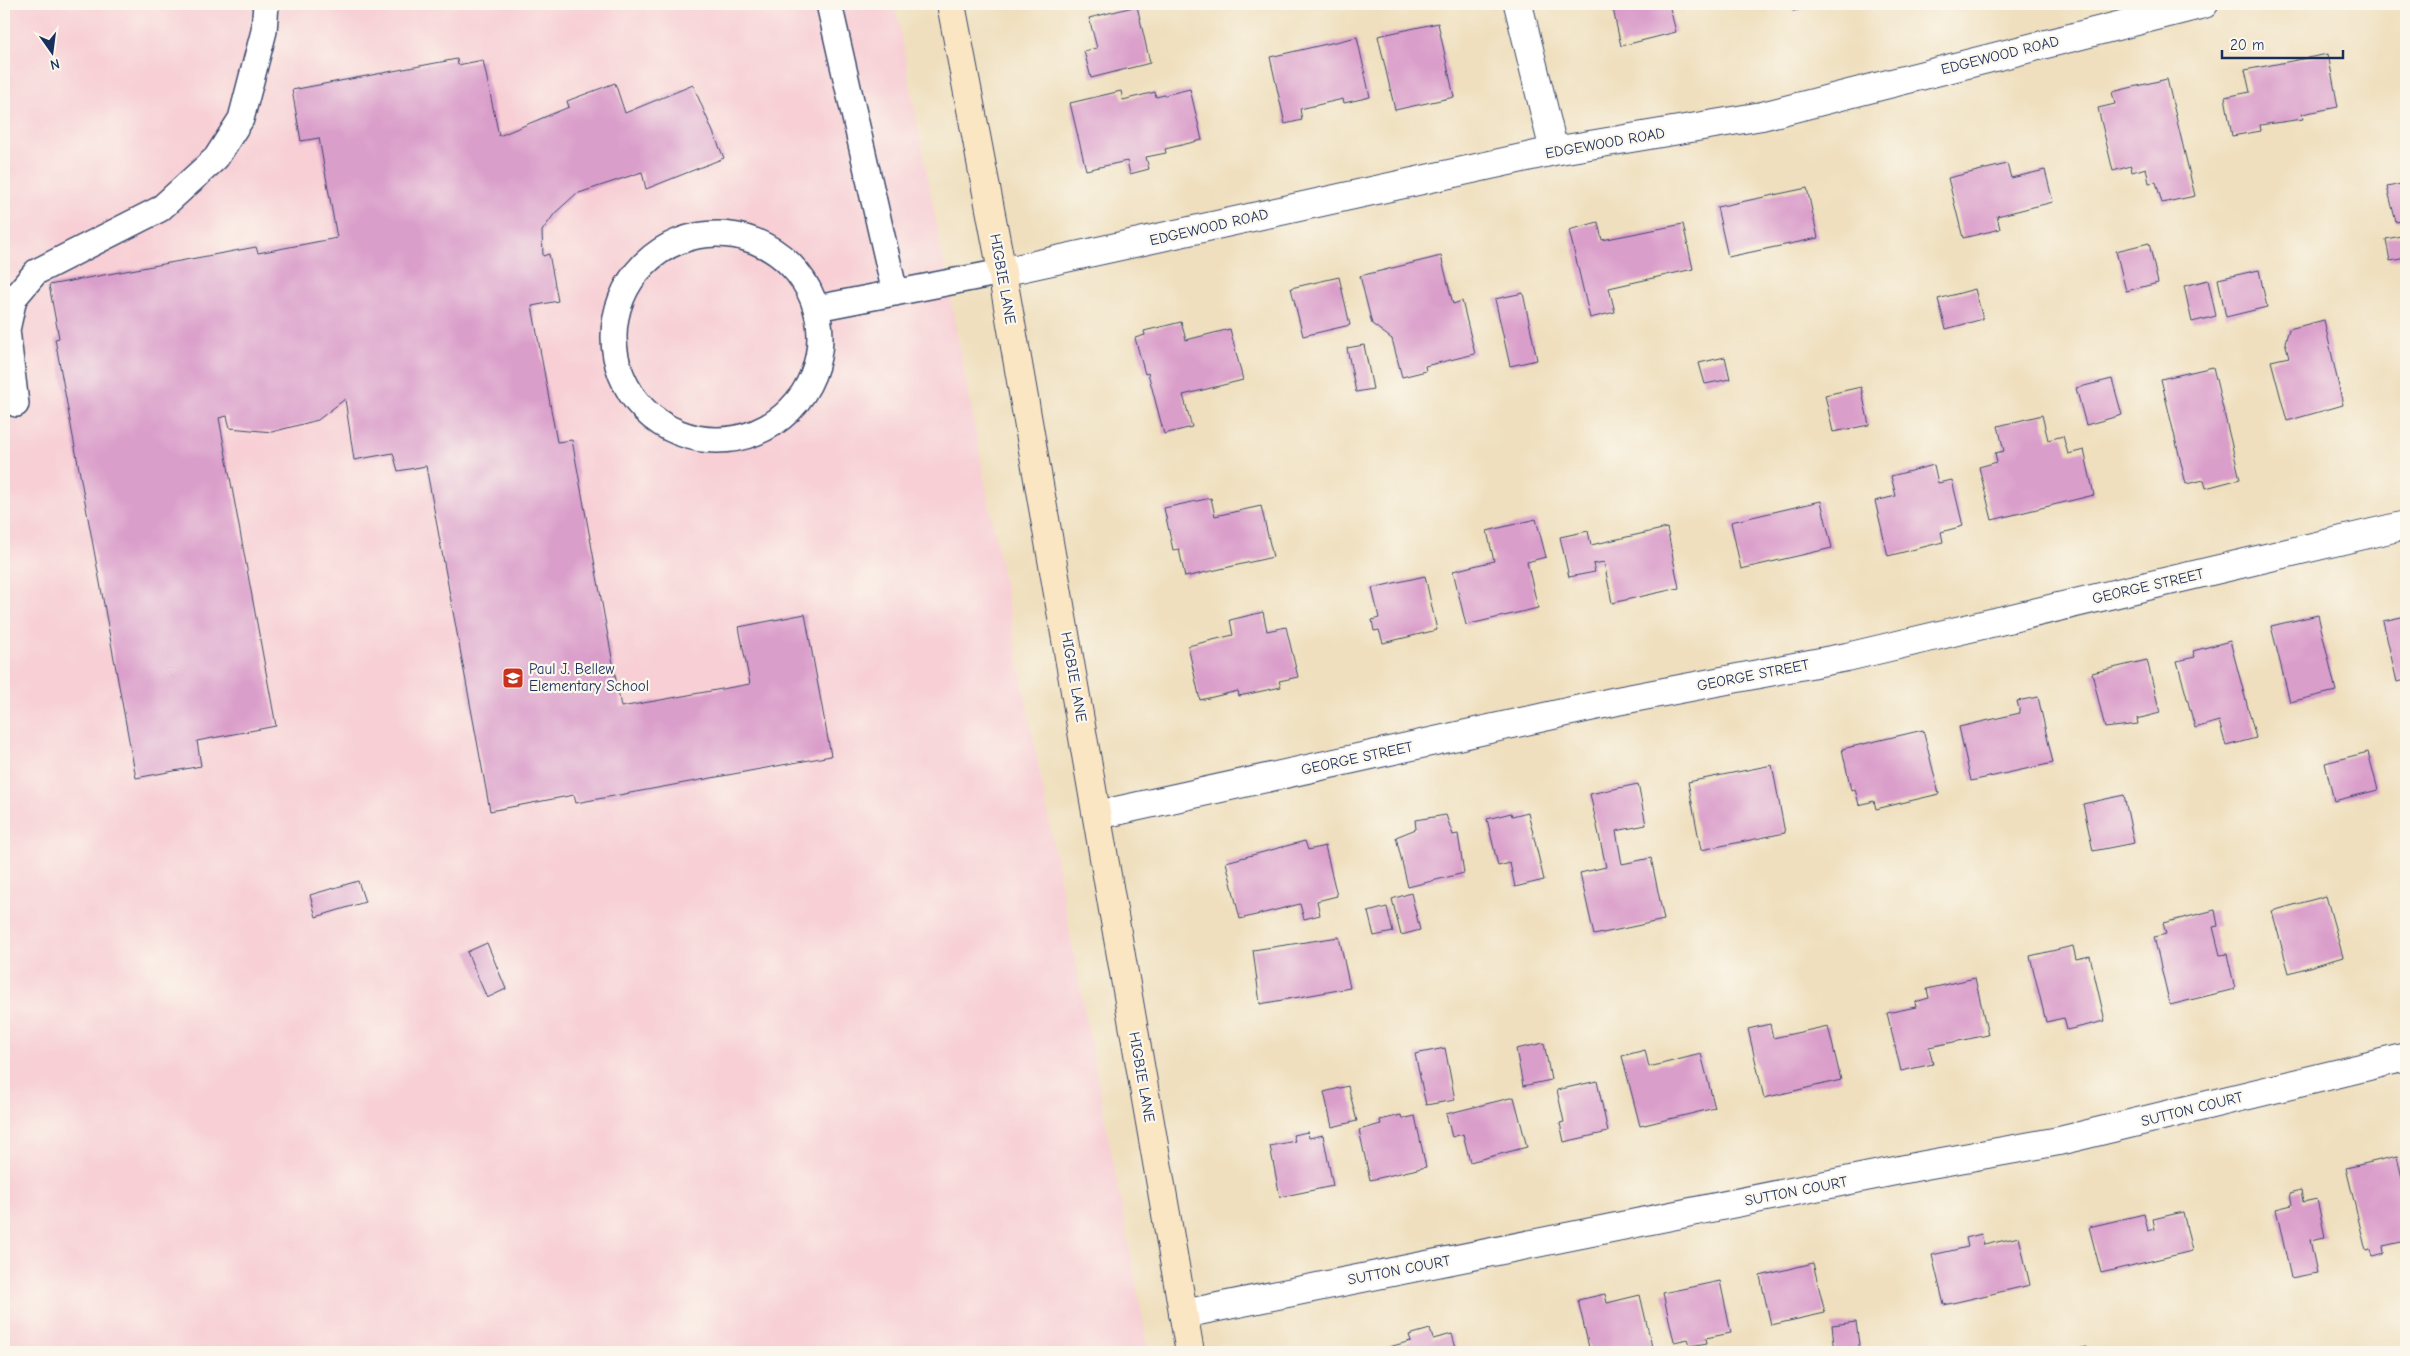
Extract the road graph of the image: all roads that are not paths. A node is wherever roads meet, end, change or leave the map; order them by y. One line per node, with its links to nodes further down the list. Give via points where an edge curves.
1 (266, 4): 10 (lane, via 264,31 241,120 216,158 160,209 36,272 14,298 7,330)
2 (829, 4): 8 (lane)
3 (951, 4): 7 (main road, HIGBIE LANE)
4 (1518, 4): 6 (street)
5 (2204, 4): 6 (street, EDGEWOOD ROAD, via 1762,116)
6 (1554, 151): 7 (street, EDGEWOOD ROAD)
7 (1002, 272): 8 (lane); 12 (main road, HIGBIE LANE)
8 (895, 293): 9 (lane)
9 (817, 308): 9 (lane, via 803,278 780,255 751,240 719,234 686,239 657,254 634,276 619,306 614,337 618,370 635,401 662,425 695,438 731,440 748,435 765,429 793,408 813,378 821,343)
10 (16, 404)
11 (2406, 525): 12 (street, GEORGE STREET, via 1846,656 1617,701)
12 (1098, 816): 14 (main road, HIGBIE LANE)
13 (2406, 1057): 14 (street, SUTTON COURT, via 2059,1140)
14 (1183, 1314): 15 (main road, HIGBIE LANE)
15 (1190, 1352)

